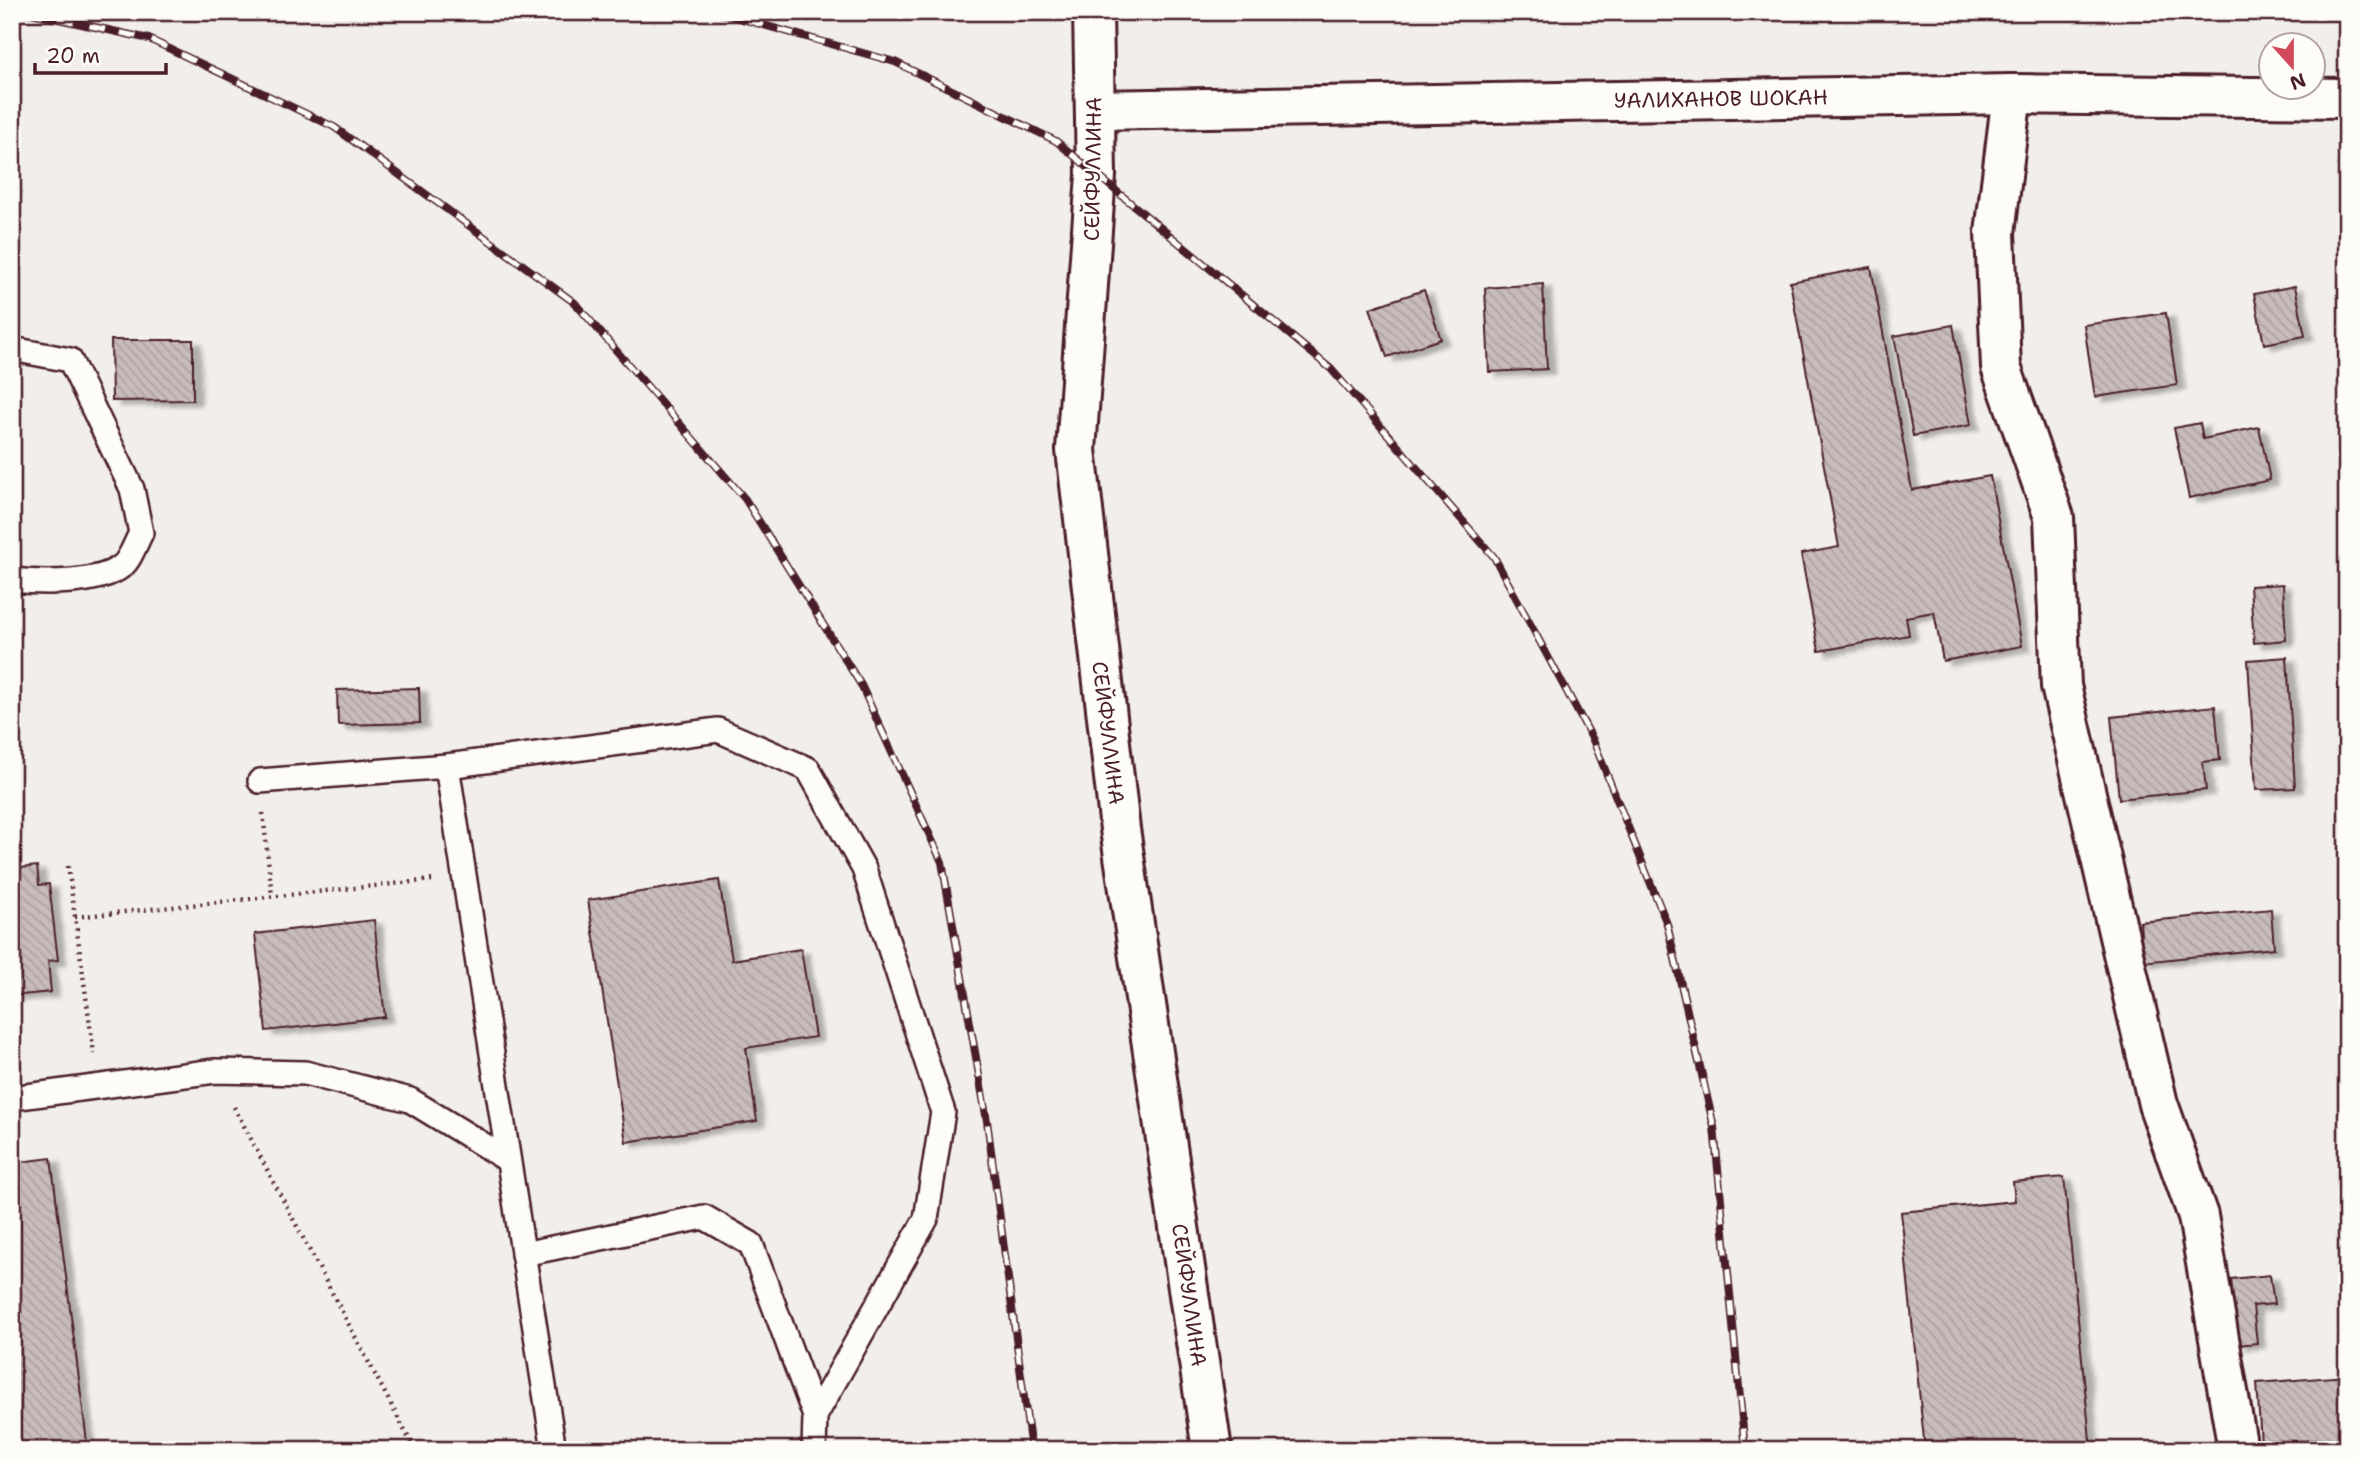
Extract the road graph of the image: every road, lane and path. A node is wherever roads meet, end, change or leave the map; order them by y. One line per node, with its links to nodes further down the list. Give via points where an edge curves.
1 (1093, 12): 4 (street, СЕЙФУЛЛИНА)
2 (2011, 94): 3 (street, УАЛИХАНОВ ШОКАН); 4 (street, УАЛИХАНОВ ШОКАН); 23 (street, via 1995,233 2001,367 2054,517 2061,686 2158,1104 2198,1216)
3 (2347, 98)
4 (1095, 110): 22 (street, СЕЙФУЛЛИНА, via 1096,175 1076,450 1120,829)
5 (12, 349): 6 (lane, via 70,360 132,489 141,533 123,566 96,577 39,583)
6 (12, 580)
7 (447, 766): 8 (lane); 10 (lane); 18 (lane, via 718,730 808,769 864,869 943,1112 926,1219)
8 (260, 781): 11 (path)
9 (68, 866): 12 (path)
10 (464, 876): 11 (path); 16 (lane)
11 (272, 896): 12 (path)
12 (75, 917): 14 (path)
13 (215, 1071): 14 (lane); 16 (lane, via 305,1073 410,1100); 19 (path)
14 (98, 1086): 15 (lane)
15 (12, 1098)
16 (508, 1160): 17 (lane)
17 (523, 1254): 18 (lane, via 704,1217 751,1244); 20 (lane)
18 (815, 1416): 21 (lane)
19 (415, 1450)
20 (554, 1450)
21 (814, 1450)
22 (1212, 1450)
23 (2238, 1450)

